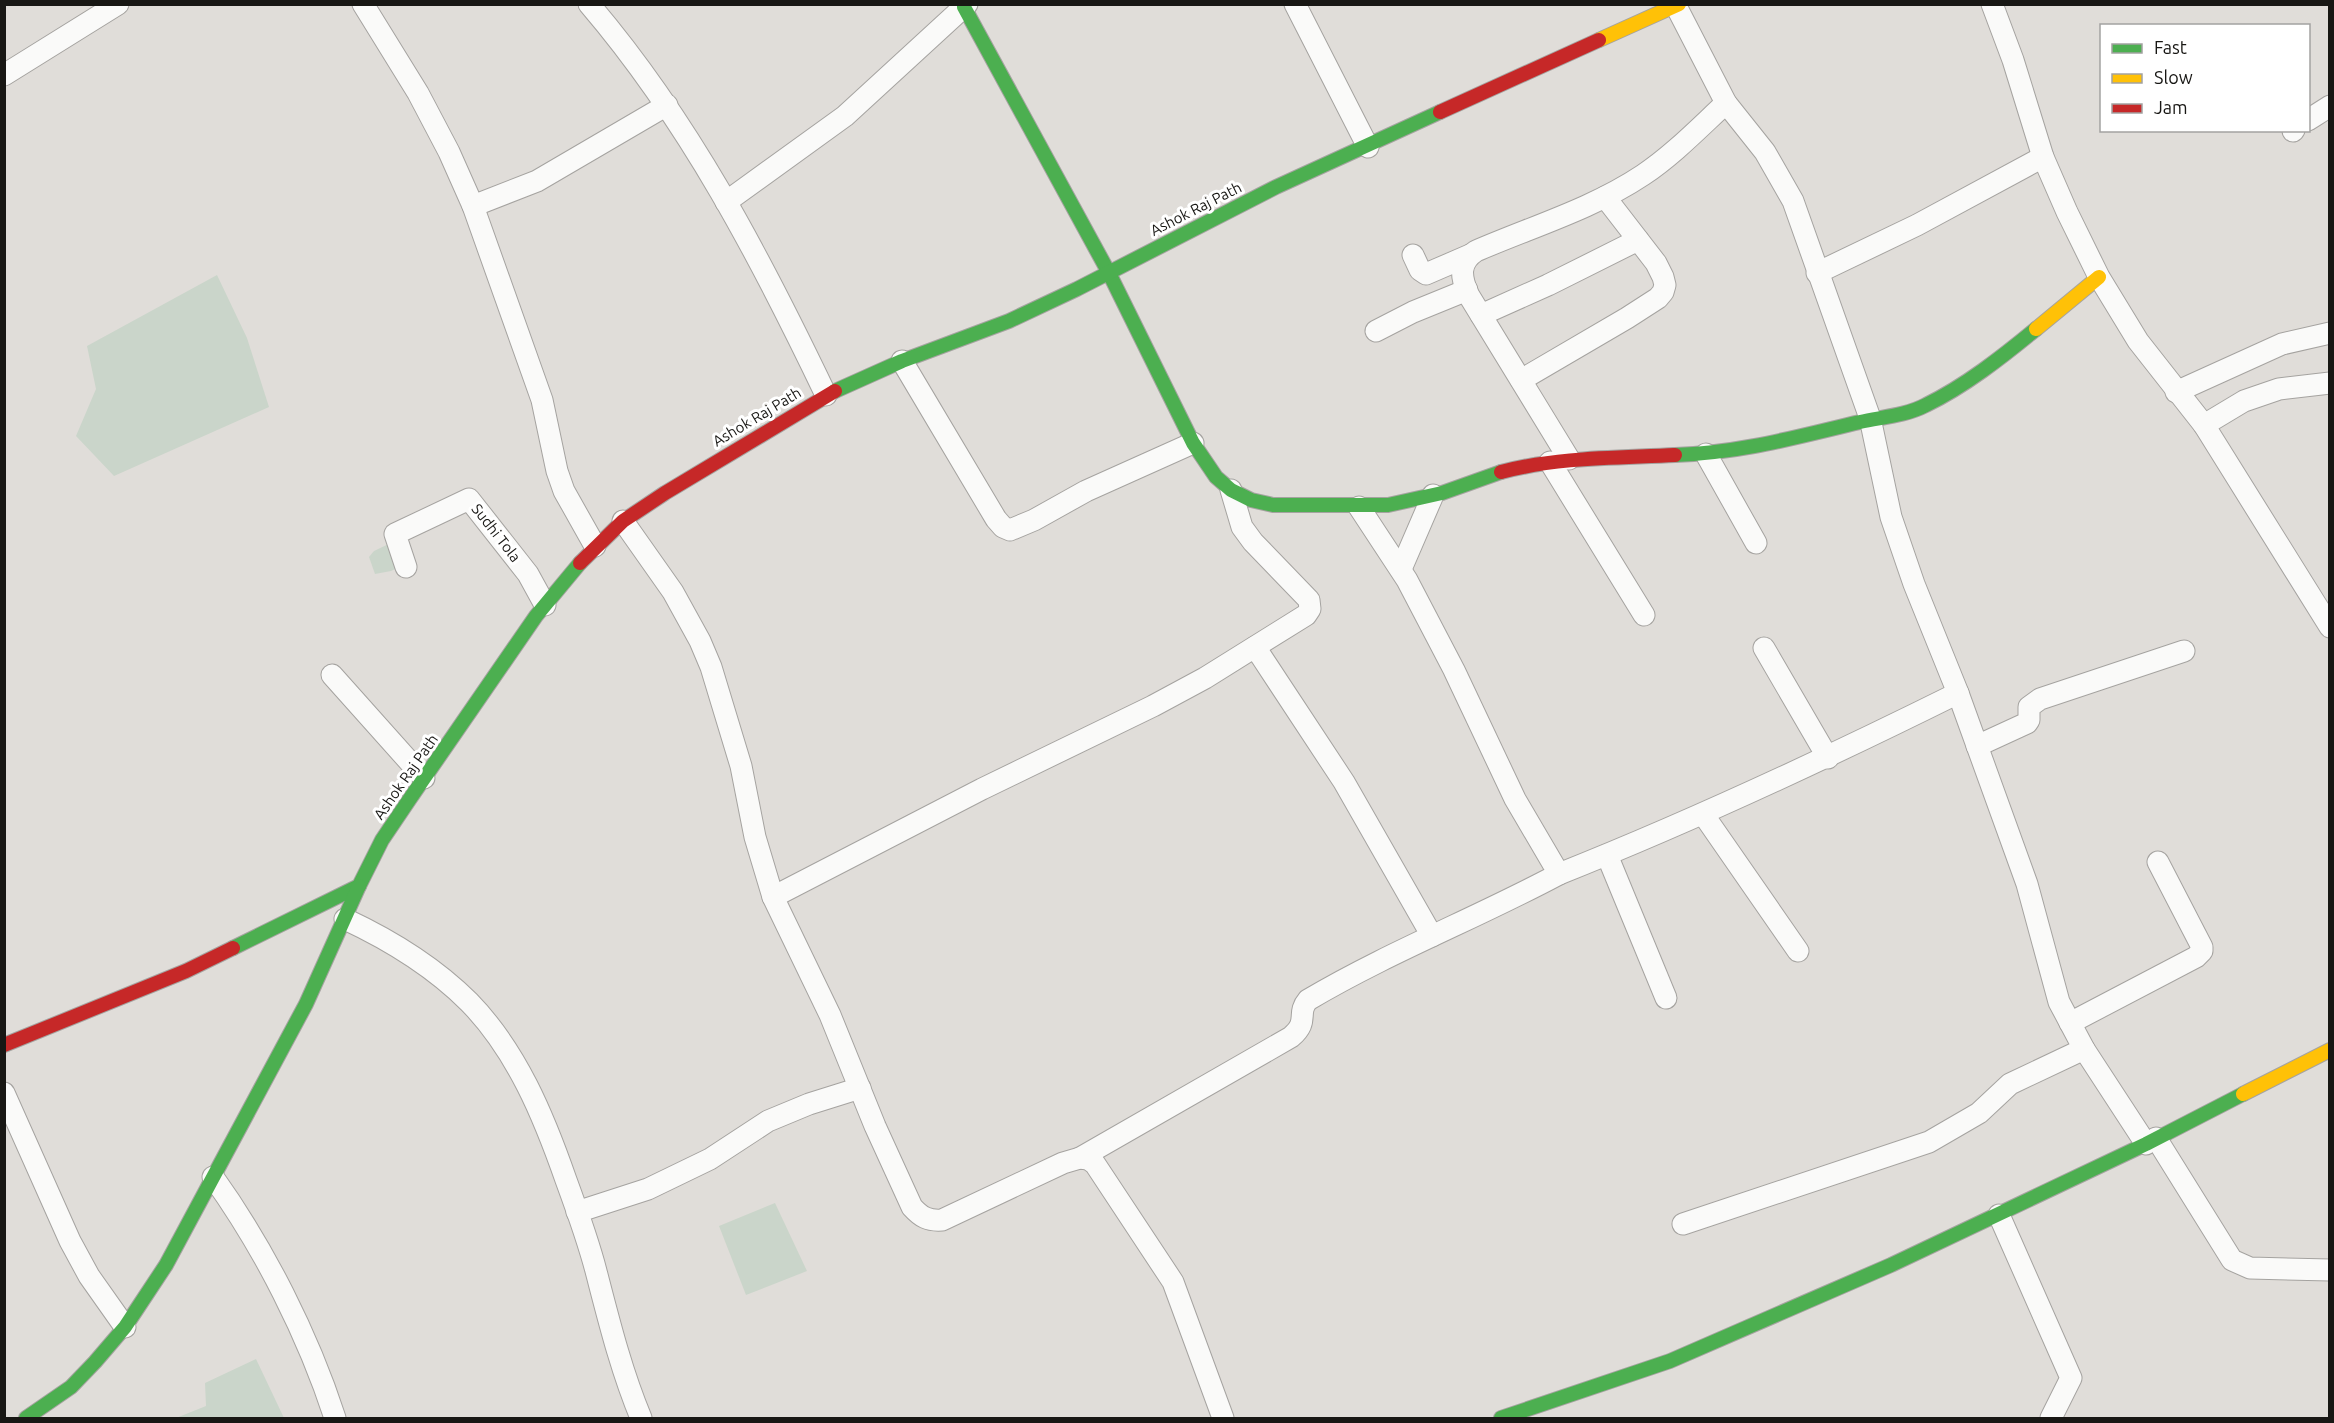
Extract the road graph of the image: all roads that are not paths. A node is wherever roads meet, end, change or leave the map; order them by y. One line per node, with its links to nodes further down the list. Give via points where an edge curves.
1 (118, 4): 8 (street)
2 (363, 4): 17 (street, via 418,93)
3 (589, 4): 10 (street)
4 (1295, 4): 13 (street)
5 (1992, 4): 14 (street)
6 (1678, 5): 9 (street); 13 (main road, Ashok Raj Path)
7 (965, 6): 16 (street, via 845,116); 21 (main road)
8 (4, 75)
9 (1726, 103): 15 (street, via 1664,159); 22 (street, via 1781,178 1793,201)
10 (668, 105): 16 (street); 17 (street, via 537,181)
11 (2330, 106): 12 (street)
12 (2310, 119)
13 (1368, 147): 21 (main road, Ashok Raj Path, via 1276,187)
14 (2043, 157): 22 (street); 23 (street)
15 (1605, 196): 18 (street); 20 (street)
16 (726, 202): 32 (street)
17 (473, 206): 43 (street, via 542,400 564,491)
18 (1638, 240): 25 (street); 29 (street, via 1663,277 1665,285 1658,298)
19 (1413, 255): 20 (street, via 1426,274)
20 (1470, 255): 24 (street, via 1461,269)
21 (1109, 273): 28 (main road, Ashok Raj Path, via 1009,321); 35 (main road)
22 (1817, 273): 33 (street)
23 (2099, 278): 31 (street); 33 (main road, via 2019,343 1941,398 1911,411)
24 (1467, 290): 25 (street); 26 (street)
25 (1481, 315): 29 (street)
26 (1376, 331)
27 (2330, 333): 31 (street, via 2282,344)
28 (902, 362): 32 (main road, Ashok Raj Path); 35 (street, via 996,519 1010,530)
29 (1521, 380): 37 (street)
30 (2330, 383): 34 (street, via 2279,389 2244,401)
31 (2176, 392): 34 (street)
32 (826, 395): 41 (main road, Ashok Raj Path)
33 (1870, 421): 36 (main road, via 1788,441); 53 (street, via 1891,517)
34 (2204, 425): 48 (street)
35 (1193, 443): 38 (main road, via 1216,477)
36 (1706, 454): 37 (main road); 42 (street)
37 (1559, 461): 39 (main road, via 1501,472); 47 (street)
38 (1231, 490): 40 (main road, via 1273,505); 49 (street, via 1242,527 1252,542 1309,600 1306,615)
39 (1432, 495): 40 (main road, via 1388,506); 45 (street)
40 (1359, 507): 45 (street)
41 (623, 521): 43 (main road, Ashok Raj Path); 62 (street, via 683,610 711,667 741,766 754,837)
42 (1756, 543)
43 (595, 546): 46 (main road, Ashok Raj Path)
44 (406, 567): 46 (street, Sudhi Tola, via 395,534 469,499 528,574)
45 (1401, 569): 60 (street, via 1515,800)
46 (545, 605): 56 (main road, Ashok Raj Path)
47 (1644, 615)
48 (2330, 627)
49 (1256, 647): 62 (street, via 1154,706); 64 (street, via 1344,782)
50 (1764, 648): 55 (street)
51 (2184, 651): 54 (street, via 2040,699 2029,708 2027,723)
52 (332, 675): 56 (street)
53 (1958, 693): 54 (street); 55 (street)
54 (1977, 746): 67 (street, via 2027,884 2059,1002)
55 (1828, 758): 57 (street)
56 (424, 778): 61 (main road, Ashok Raj Path, via 382,840)
57 (1703, 814): 58 (street); 65 (street)
58 (1607, 855): 60 (street); 66 (street)
59 (2158, 862): 67 (street, via 2202,951)
60 (1559, 874): 64 (street)
61 (359, 886): 63 (main road, Ashok Raj Path); 68 (main road, via 186,971)
62 (773, 897): 71 (street)
63 (345, 919): 75 (main road, Ashok Raj Path, via 306,1004); 76 (street, via 427,967 485,1020 540,1109)
64 (1432, 936): 74 (street, via 1308,1000 1302,1025 1291,1037)
65 (1798, 951)
66 (1666, 998)
67 (2070, 1023): 69 (street)
68 (4, 1045)
69 (2084, 1049): 73 (street); 78 (street, via 2010,1084 1979,1113 1929,1142)
70 (2330, 1050): 73 (main road)
71 (860, 1088): 74 (street, via 912,1207 931,1221 954,1216); 76 (street, via 768,1121 710,1159 648,1189)
72 (4, 1093): 80 (street, via 88,1276)
73 (2151, 1141): 77 (main road); 79 (street, via 2232,1260 2250,1268)
74 (1080, 1158): 84 (street, via 1095,1164 1173,1282)
75 (213, 1177): 80 (main road, Ashok Raj Path, via 166,1265); 82 (street, via 257,1246 301,1330)
76 (577, 1212): 83 (street, via 621,1365)
77 (1999, 1215): 85 (main road, via 1670,1361); 86 (street, via 2071,1378)
78 (1683, 1224)
79 (2330, 1270)
80 (125, 1327): 81 (main road, Ashok Raj Path, via 71,1387)
81 (33, 1417)
82 (335, 1419)
83 (641, 1419)
84 (1223, 1419)
85 (1501, 1419)
86 (2052, 1419)

